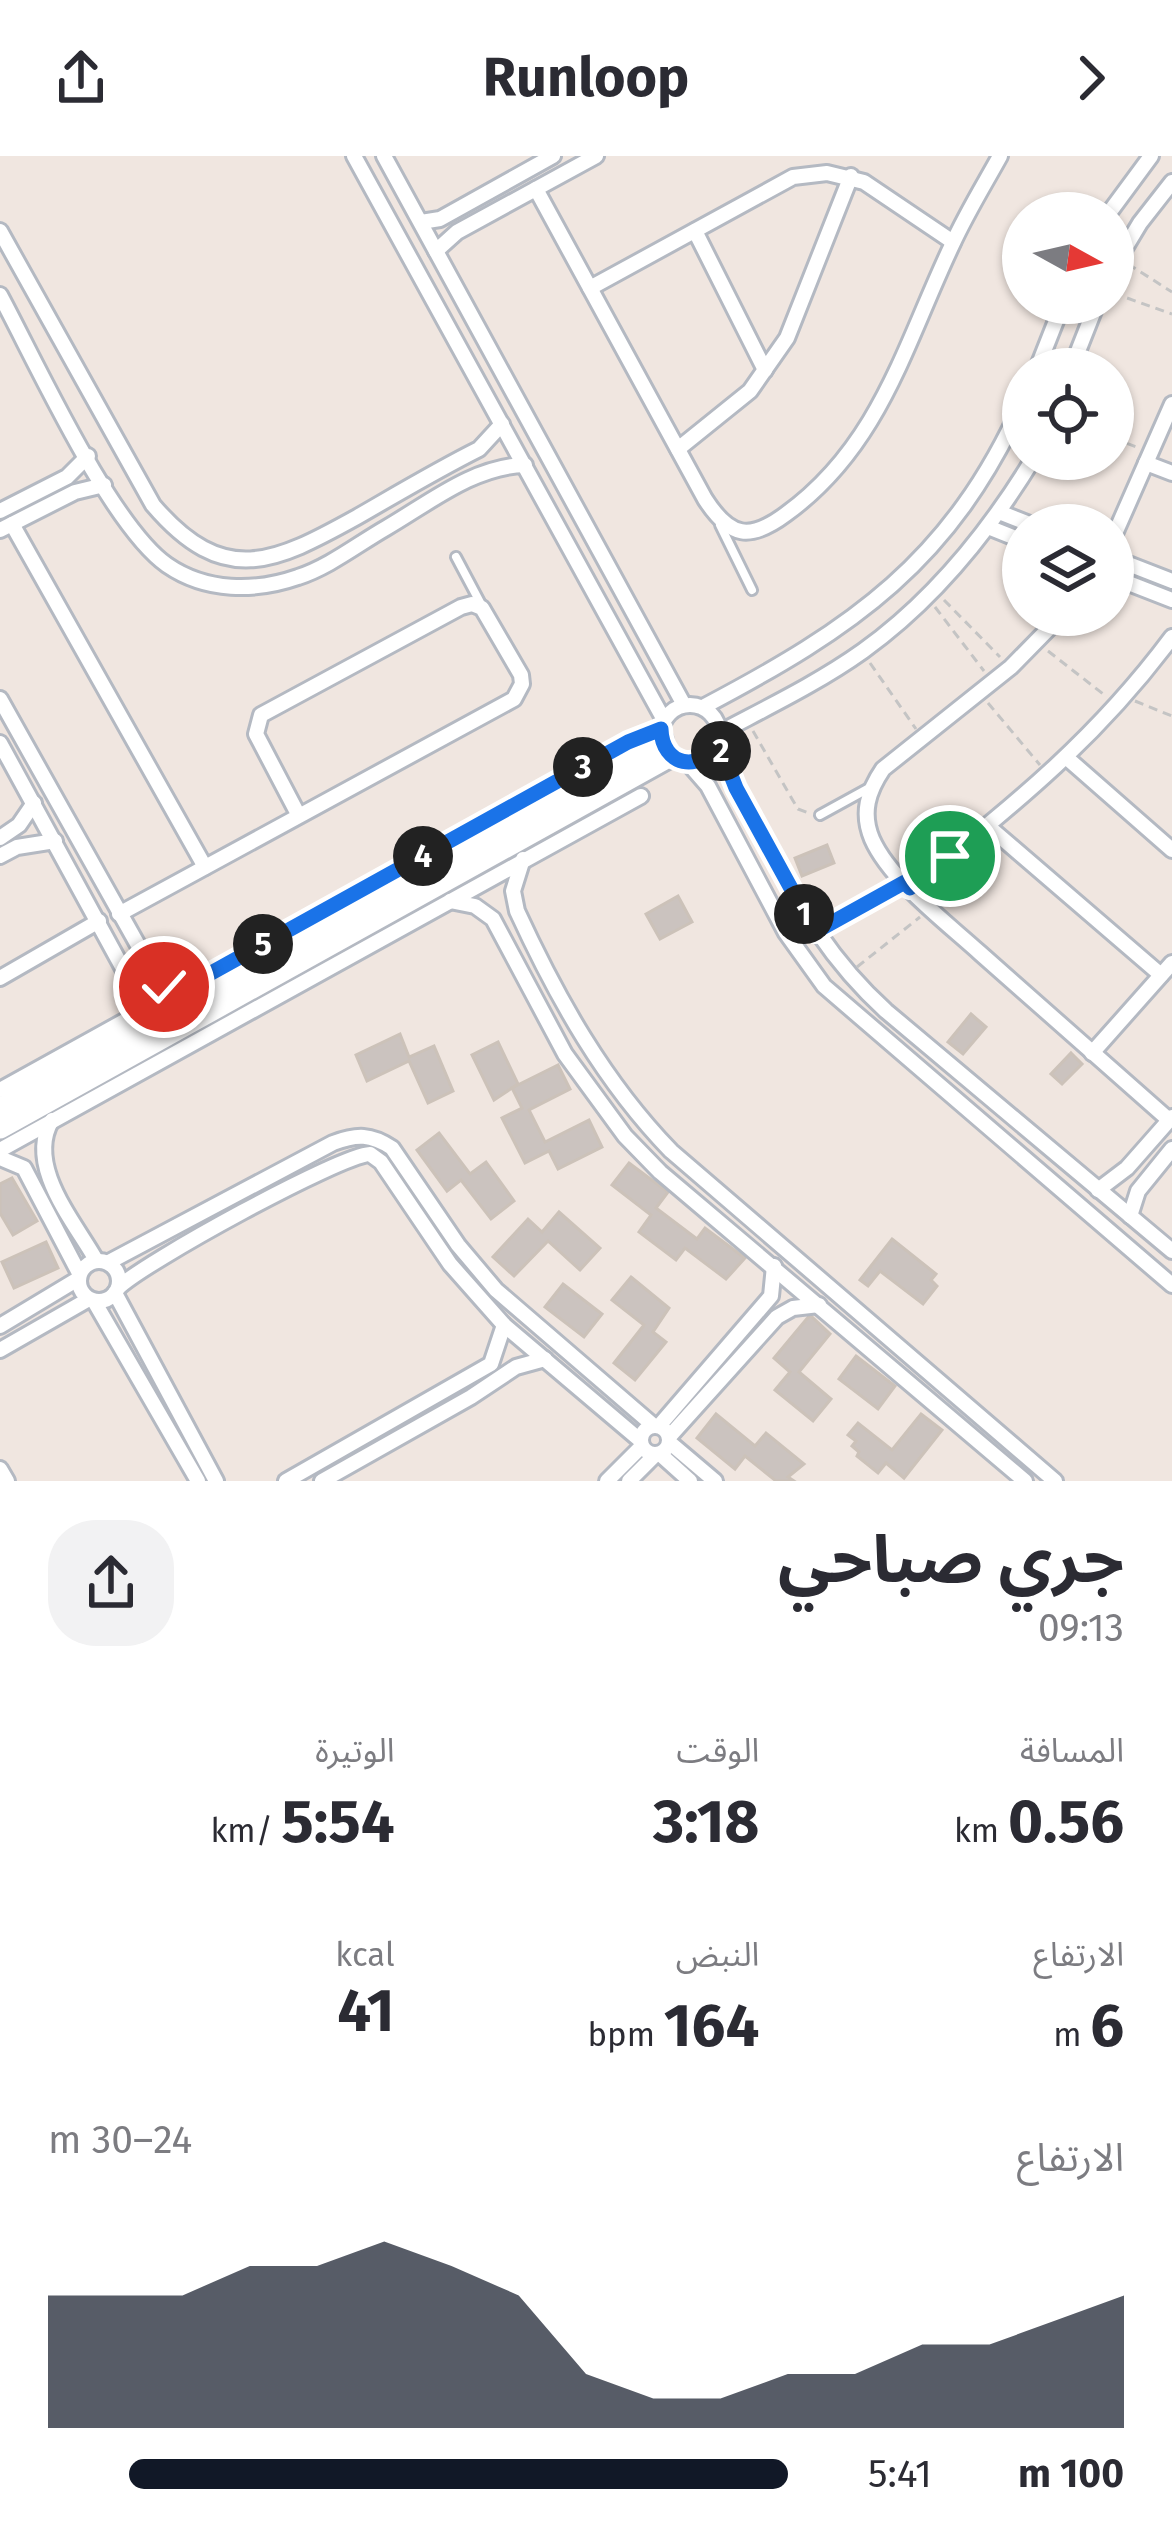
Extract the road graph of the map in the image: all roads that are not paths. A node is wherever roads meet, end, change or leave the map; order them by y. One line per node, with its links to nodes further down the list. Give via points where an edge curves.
1 (354, 156): 24 (street)
2 (384, 156): 13 (street)
3 (513, 156): 8 (street)
4 (553, 156): 8 (street)
5 (596, 156): 11 (street)
6 (1000, 156): 17 (street)
7 (1151, 156): 12 (street)
8 (522, 173): 13 (street)
9 (850, 176): 15 (street, via 793,177); 17 (street); 22 (street, via 787,338)
10 (1172, 182): 16 (street)
11 (536, 189): 18 (street); 20 (street)
12 (1124, 192)
13 (421, 222): 18 (street)
14 (0, 231): 19 (street)
15 (695, 231): 20 (street); 22 (street)
16 (1134, 237)
17 (953, 242): 41 (street, via 880,406 844,462 770,526 752,533)
18 (436, 251): 35 (street)
19 (7, 260): 29 (street, via 153,506 180,536 216,555 256,561 295,551)
20 (590, 288): 26 (street)
21 (0, 296): 27 (street)
22 (765, 370): 26 (street)
23 (1172, 404): 28 (street)
24 (502, 424): 29 (street, via 489,443); 30 (street)
25 (1002, 446): 54 (street, via 916,565 840,628)
26 (678, 449): 41 (street)
27 (88, 456): 34 (street); 37 (street, via 67,477)
28 (1148, 458): 31 (street); 36 (street)
29 (458, 460): 32 (street)
30 (525, 465): 32 (street); 39 (street)
31 (1172, 472)
32 (469, 479): 34 (street, via 302,576 248,588 191,579 166,565)
33 (1020, 480): 38 (street)
34 (104, 485): 42 (street)
35 (573, 500): 39 (street); 57 (street)
36 (1128, 504)
37 (0, 511)
38 (999, 512): 40 (street); 43 (street)
39 (551, 513): 60 (street)
40 (1002, 513)
41 (717, 518): 49 (lane)
42 (6, 527): 74 (street)
43 (988, 527): 44 (street); 55 (street, via 930,593 862,652)
44 (1002, 533)
45 (456, 557): 51 (lane)
46 (1134, 566): 47 (street)
47 (1172, 581)
48 (1134, 585): 50 (street)
49 (752, 590)
50 (1172, 600)
51 (482, 608): 67 (street, via 521,675 514,699); 67 (street, via 461,607 261,715 256,734)
52 (1044, 636): 63 (street)
53 (1172, 637): 62 (street)
54 (767, 673): 55 (street); 58 (street)
55 (786, 697): 59 (street)
56 (0, 699): 77 (street)
57 (684, 705): 58 (street); 60 (street)
58 (703, 707): 59 (street)
59 (718, 738): 60 (street, via 706,758); 96 (street, via 736,788 815,932 848,974)
60 (669, 742): 83 (street); 91 (street); 104 (street, via 708,786 824,986)
61 (0, 743): 65 (street)
62 (1067, 758): 68 (street); 71 (street)
63 (872, 786): 66 (lane); 75 (street, via 867,824)
64 (641, 796): 73 (street)
65 (34, 803): 69 (street); 70 (street)
66 (820, 815)
67 (299, 816): 74 (street)
68 (989, 827): 75 (street); 81 (street)
69 (0, 838)
70 (55, 841): 72 (street); 78 (street)
71 (1172, 850)
72 (0, 856)
73 (524, 859): 76 (street); 79 (street, via 513,891)
74 (205, 867): 77 (street)
75 (908, 885): 86 (street)
76 (450, 901): 80 (street, via 484,912); 90 (street)
77 (119, 914): 84 (street, via 157,979)
78 (99, 921): 82 (street); 85 (street)
79 (528, 936): 80 (street, via 512,932); 127 (street, via 580,1033 671,1151)
80 (508, 945): 101 (street, via 566,1054 625,1136)
81 (1167, 970): 86 (street)
82 (0, 978)
83 (201, 988): 84 (street); 88 (street)
84 (175, 993): 85 (street)
85 (145, 1010): 87 (street)
86 (1092, 1053): 89 (street)
87 (0, 1090)
88 (0, 1109)
89 (1170, 1119): 96 (street)
90 (52, 1120): 93 (street); 94 (street, via 42,1151)
91 (0, 1128)
92 (1172, 1149): 97 (street)
93 (0, 1154): 95 (street, via 24,1168)
94 (49, 1175): 95 (street, via 38,1170); 100 (street)
95 (32, 1184): 103 (street)
96 (1098, 1190): 97 (street)
97 (1130, 1216): 99 (street)
98 (135, 1249): 100 (street); 102 (street); 115 (street, via 333,1143 377,1138 496,1290)
99 (1172, 1252)
100 (102, 1261): 103 (street); 105 (street, via 117,1271)
101 (774, 1266): 107 (street); 108 (street, via 775,1285)
102 (146, 1268): 105 (street); 110 (street, via 343,1161 370,1154)
103 (79, 1276): 106 (street); 111 (street)
104 (1172, 1285)
105 (116, 1290): 106 (street); 119 (street)
106 (91, 1300): 112 (street); 118 (street)
107 (819, 1305): 109 (street); 126 (street)
108 (761, 1306): 109 (street); 115 (street)
109 (774, 1320): 115 (street)
110 (504, 1325): 113 (street); 114 (street)
111 (0, 1326)
112 (0, 1350)
113 (545, 1359): 114 (street); 115 (street)
114 (496, 1370): 120 (street); 121 (street)
115 (656, 1441): 122 (street); 123 (street); 124 (street); 125 (street)
116 (0, 1468): 117 (street)
117 (7, 1481)
118 (198, 1481)
119 (216, 1481)
120 (286, 1481)
121 (322, 1481)
122 (607, 1481)
123 (629, 1481)
124 (690, 1481)
125 (715, 1481)
126 (1025, 1481)
127 (1055, 1481)

